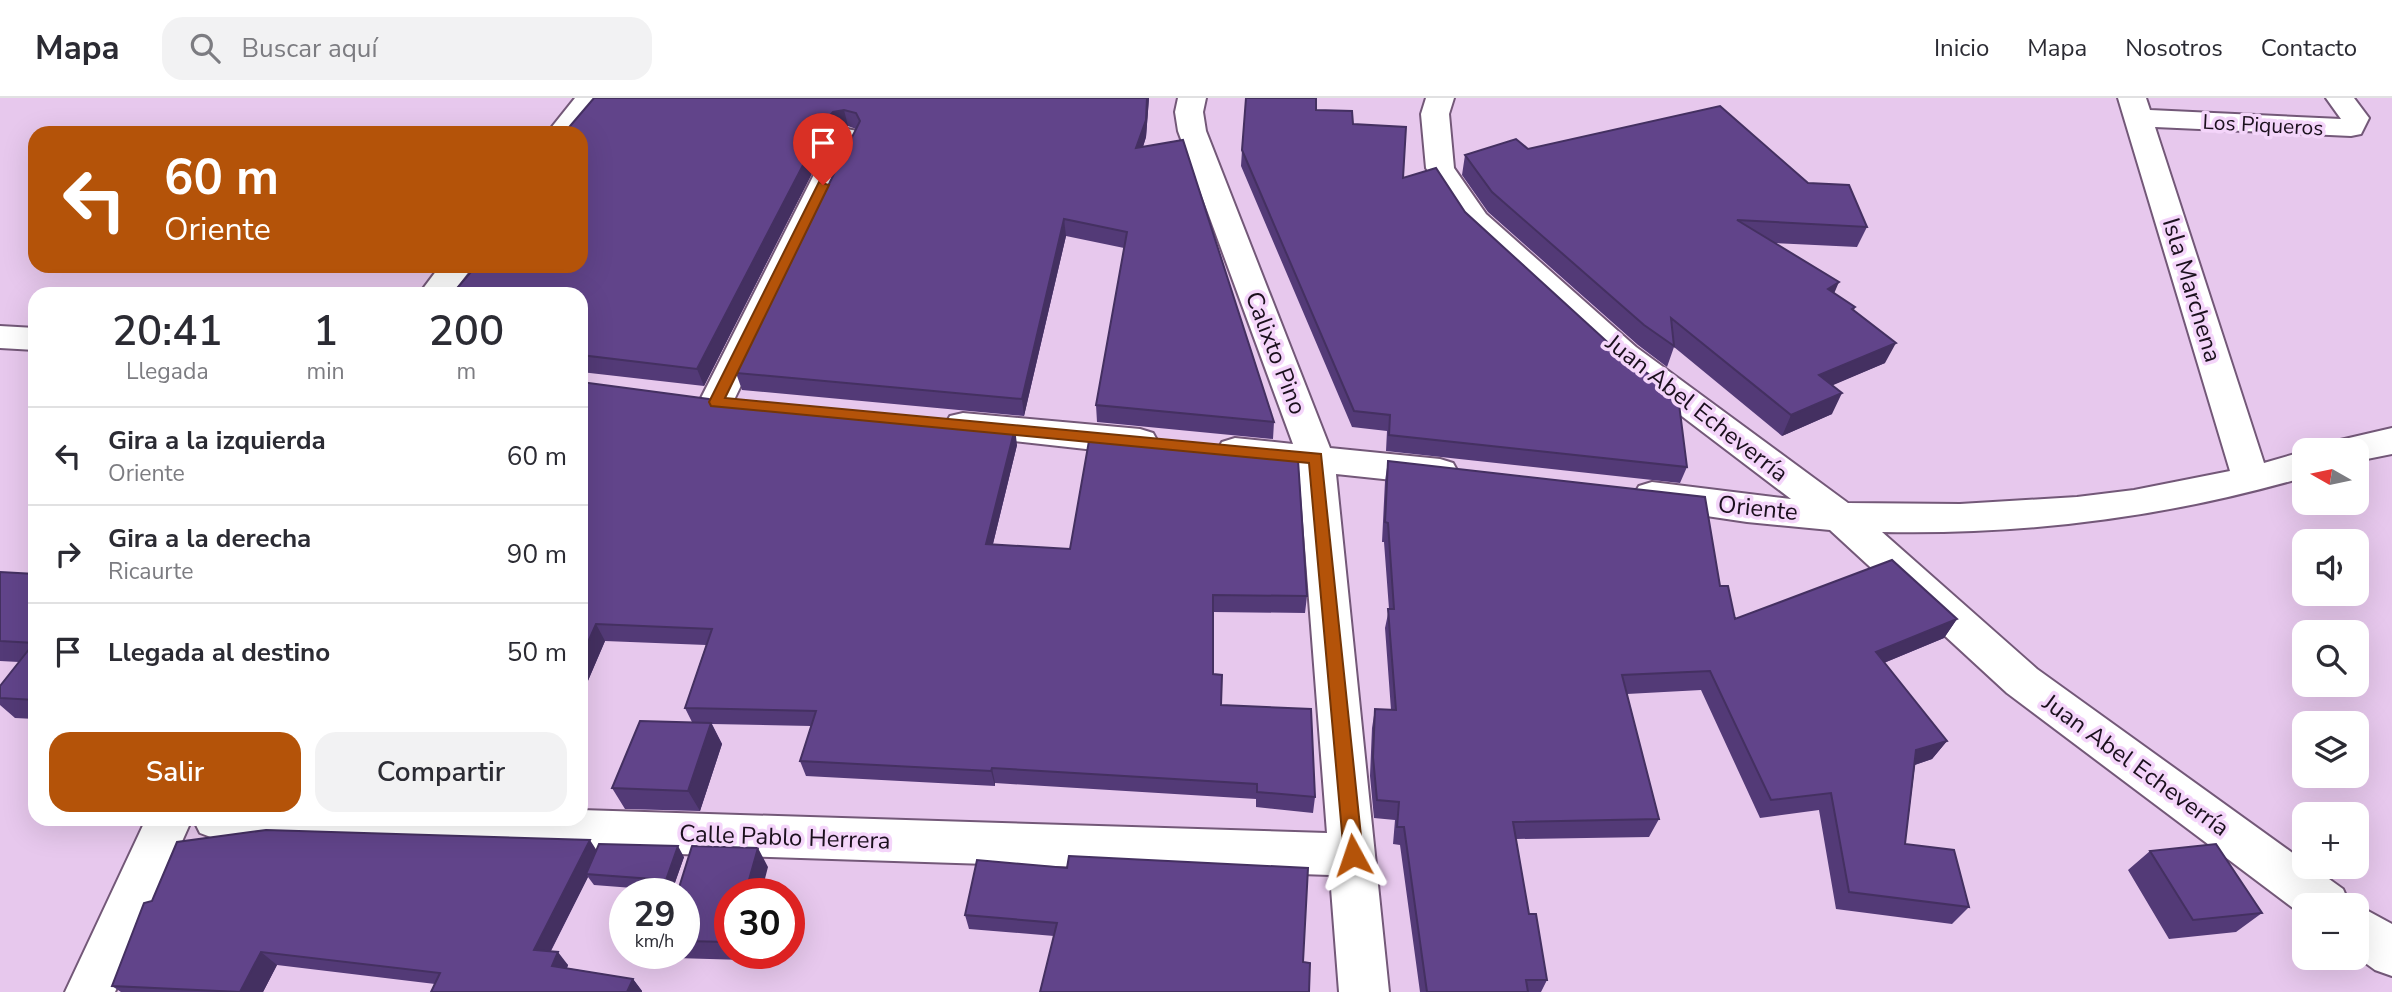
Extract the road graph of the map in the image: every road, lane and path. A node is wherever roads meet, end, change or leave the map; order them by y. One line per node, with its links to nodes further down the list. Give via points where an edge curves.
1 (589, 98): 6 (street)
2 (1192, 98): 16 (street, Calixto Pino, via 1192,131)
3 (1440, 98): 21 (street, Juan Abel Echeverría, via 1435,114 1440,168 1475,219 1624,355)
4 (2340, 98): 5 (street, Los Piqueros, via 2355,118 2351,128)
5 (2135, 108): 19 (street, Isla Marchena)
6 (567, 126)
7 (847, 137): 12 (street, via 702,401)
8 (452, 273): 9 (street)
9 (440, 287)
10 (0, 337): 11 (street)
11 (28, 339)
12 (757, 406)
13 (934, 423): 16 (street)
14 (2392, 441): 15 (street)
15 (2370, 446)
16 (1316, 458): 18 (street); 24 (street, Calixto Pino)
17 (2292, 468): 19 (street, Oriente)
18 (1468, 475)
19 (2251, 481): 21 (street, Oriente, via 2141,505 2001,519)
20 (1619, 492): 21 (street, Oriente)
21 (1840, 517): 25 (street, Juan Abel Echeverría, via 2022,681)
22 (166, 826): 28 (street)
23 (437, 826): 24 (street, Calle Pablo Herrera)
24 (1353, 855): 29 (street, Calixto Pino)
25 (2310, 893)
26 (2369, 937): 27 (street)
27 (2392, 953)
28 (90, 992)
29 (1364, 992)

